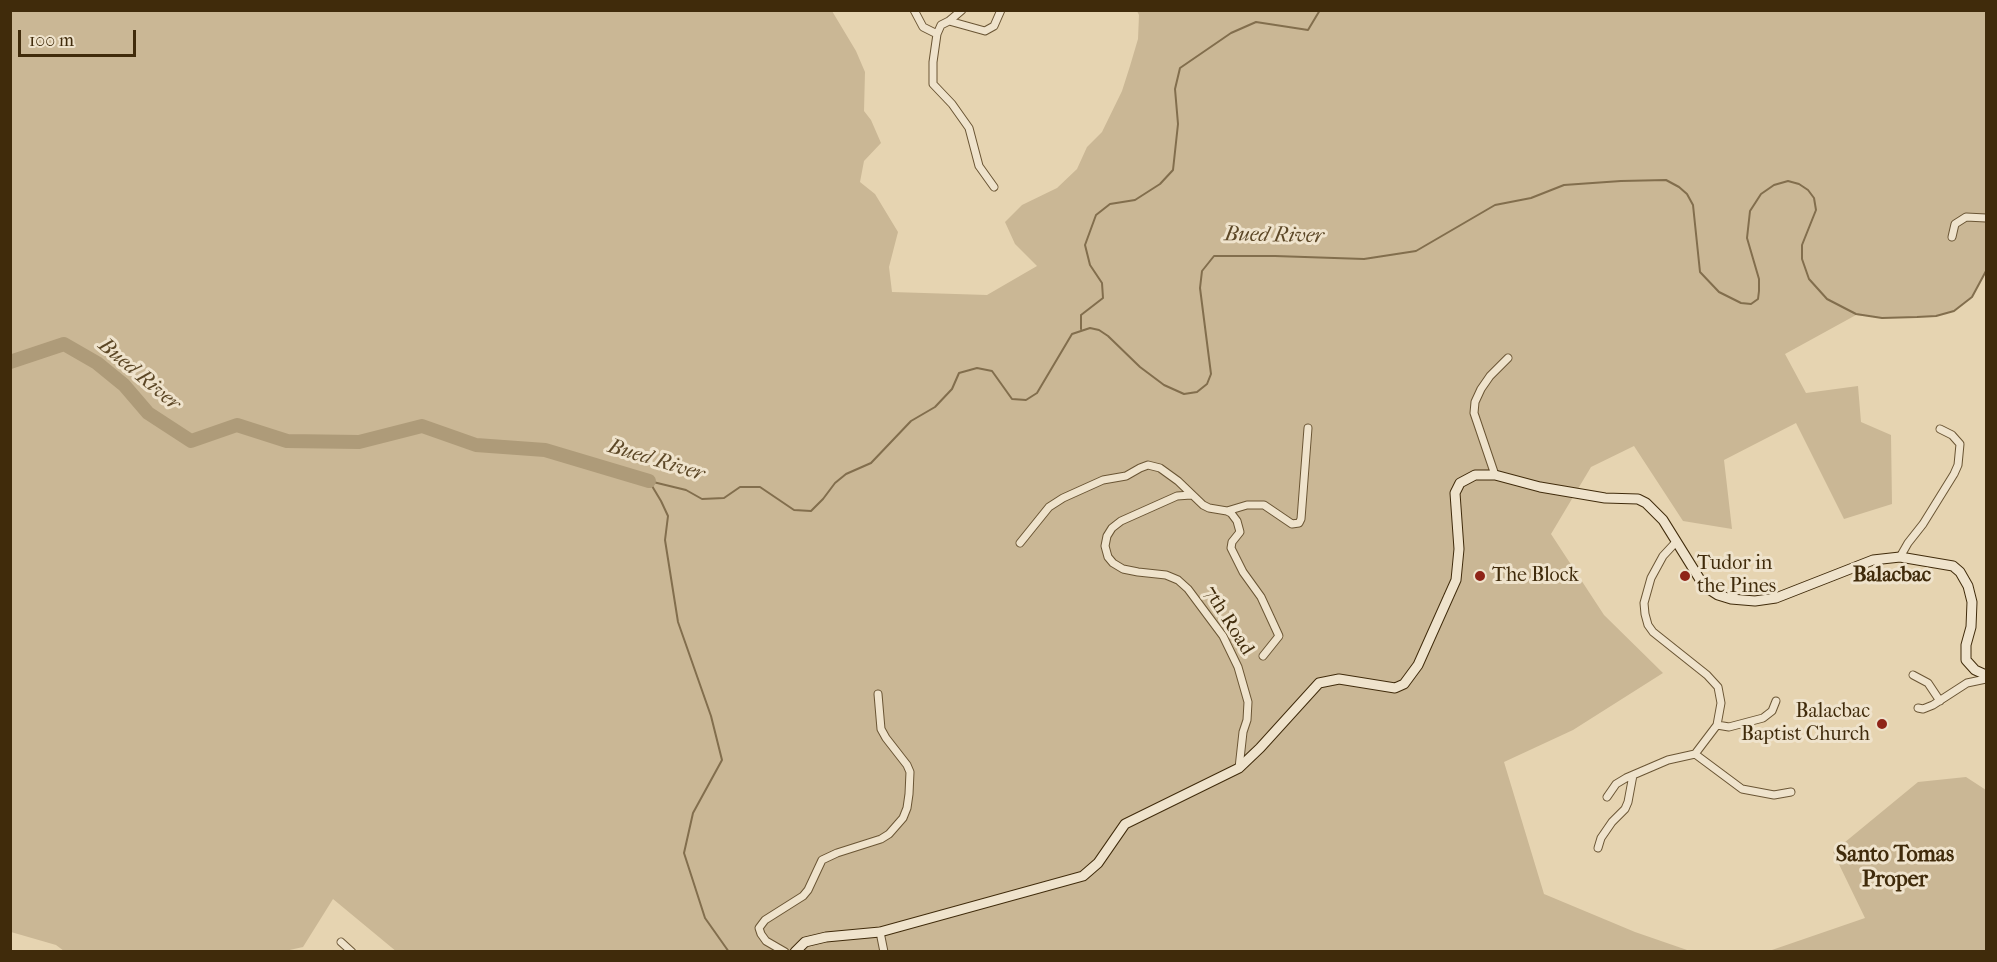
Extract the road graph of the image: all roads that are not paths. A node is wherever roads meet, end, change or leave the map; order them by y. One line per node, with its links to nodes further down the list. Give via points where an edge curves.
1 (914, 10): 5 (street, via 923,27)
2 (962, 10): 4 (street)
3 (1001, 10): 4 (street, via 988,30)
4 (949, 21): 5 (street, via 941,25)
5 (937, 34): 6 (street, via 933,84 969,128 976,157)
6 (994, 188)
7 (1986, 218): 8 (street, via 1966,218 1955,224)
8 (1952, 237)
9 (1508, 358): 12 (street, via 1490,376 1475,402 1474,413)
10 (1308, 429): 14 (street, via 1299,523 1292,524 1264,506 1247,505)
11 (1940, 429): 17 (street, via 1960,444 1958,465)
12 (1495, 475): 15 (main road, via 1605,498 1638,499 1663,520); 27 (main road, via 1476,475 1460,483 1455,494 1459,549 1456,580 1418,665 1404,684 1395,688 1339,679 1319,683)
13 (1191, 495): 14 (street, via 1209,508); 16 (street, via 1166,471 1148,465 1126,476 1093,483 1063,498 1049,507); 27 (street, 7th Road, via 1177,496 1121,521 1112,528 1105,546 1107,557 1123,569 1166,574 1178,580 1223,636 1238,667 1248,702)
14 (1227, 511): 18 (street, via 1237,521 1240,532 1231,548 1262,597 1279,636)
15 (1677, 542): 17 (main road, via 1704,586 1731,599 1755,601 1776,598 1873,560); 25 (street, via 1663,556 1651,578 1645,614 1653,632 1718,687 1721,703)
16 (1020, 543)
17 (1900, 556): 20 (main road, via 1953,566 1960,572 1972,602 1966,660)
18 (1263, 656)
19 (1913, 675): 22 (street, via 1928,683)
20 (1986, 677): 22 (street, via 1967,683)
21 (878, 694): 35 (street, via 881,729 910,772 907,808 890,834 822,860 808,890 765,920 760,934 766,942)
22 (1940, 700): 24 (street)
23 (1776, 701): 25 (street, via 1763,718 1729,727)
24 (1918, 708)
25 (1717, 725): 26 (street)
26 (1695, 754): 28 (street); 29 (street, via 1742,789 1774,795)
27 (1239, 768): 32 (main road, via 1125,824 1098,863 1083,876)
28 (1633, 775): 30 (street, via 1616,784); 31 (street, via 1625,809 1600,838)
29 (1791, 792)
30 (1607, 797)
31 (1598, 848)
32 (880, 932): 36 (main road, via 826,937 805,942); 37 (street)
33 (341, 942): 34 (street)
34 (352, 951)
35 (785, 951)
36 (795, 951)
37 (884, 951)

